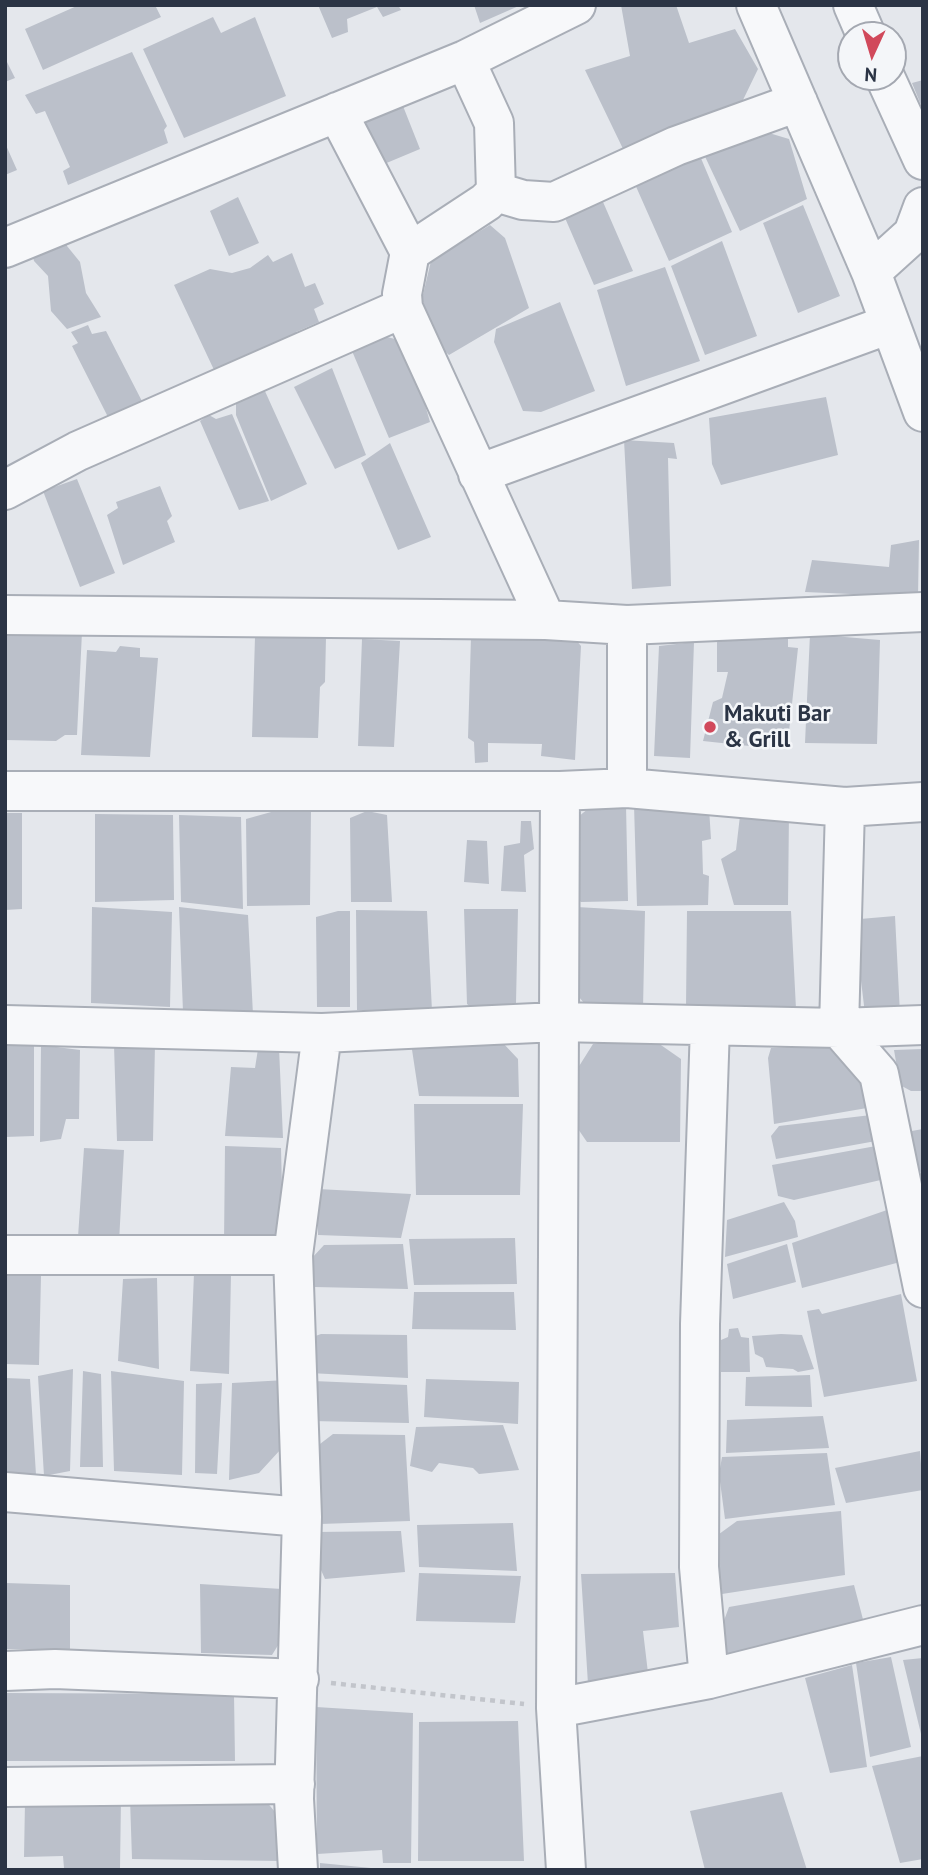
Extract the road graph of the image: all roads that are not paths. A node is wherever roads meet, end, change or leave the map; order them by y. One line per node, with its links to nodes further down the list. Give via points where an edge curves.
1 (576, 5): 3 (street)
2 (756, 5): 5 (street)
3 (464, 60): 6 (street); 8 (street, via 494,123)
4 (891, 91): 7 (street)
5 (798, 102): 8 (street, via 676,146 554,202); 12 (street)
6 (337, 112): 10 (street); 11 (street)
7 (923, 160)
8 (496, 192): 11 (street)
9 (923, 207): 12 (street, via 913,234)
10 (5, 248)
11 (410, 252): 13 (street)
12 (871, 272): 14 (street)
13 (403, 309): 16 (street); 17 (street, via 78,451)
14 (890, 324): 15 (street); 16 (street)
15 (923, 412)
16 (478, 474): 20 (street)
17 (5, 489)
18 (923, 612): 21 (street)
19 (5, 615): 20 (street)
20 (546, 620): 21 (street)
21 (627, 625): 22 (street)
22 (627, 788): 24 (street); 26 (street)
23 (5, 791): 24 (street)
24 (560, 792): 27 (street)
25 (923, 802): 26 (street)
26 (845, 807): 31 (street)
27 (557, 1022): 30 (street); 32 (street); 42 (street)
28 (5, 1025): 32 (street)
29 (923, 1025): 31 (street)
30 (710, 1026): 31 (street); 41 (street, via 700,1324 699,1553)
31 (839, 1028): 35 (street, via 879,1074)
32 (322, 1033): 34 (street)
33 (5, 1255): 34 (street)
34 (293, 1255): 37 (street)
35 (923, 1288)
36 (5, 1492): 37 (street)
37 (302, 1517): 40 (street)
38 (923, 1625): 41 (street)
39 (5, 1671): 40 (street)
40 (299, 1679): 43 (street)
41 (709, 1679): 42 (street)
42 (556, 1708): 46 (street)
43 (295, 1784): 44 (street); 45 (street)
44 (5, 1787)
45 (298, 1870)
46 (566, 1870)

